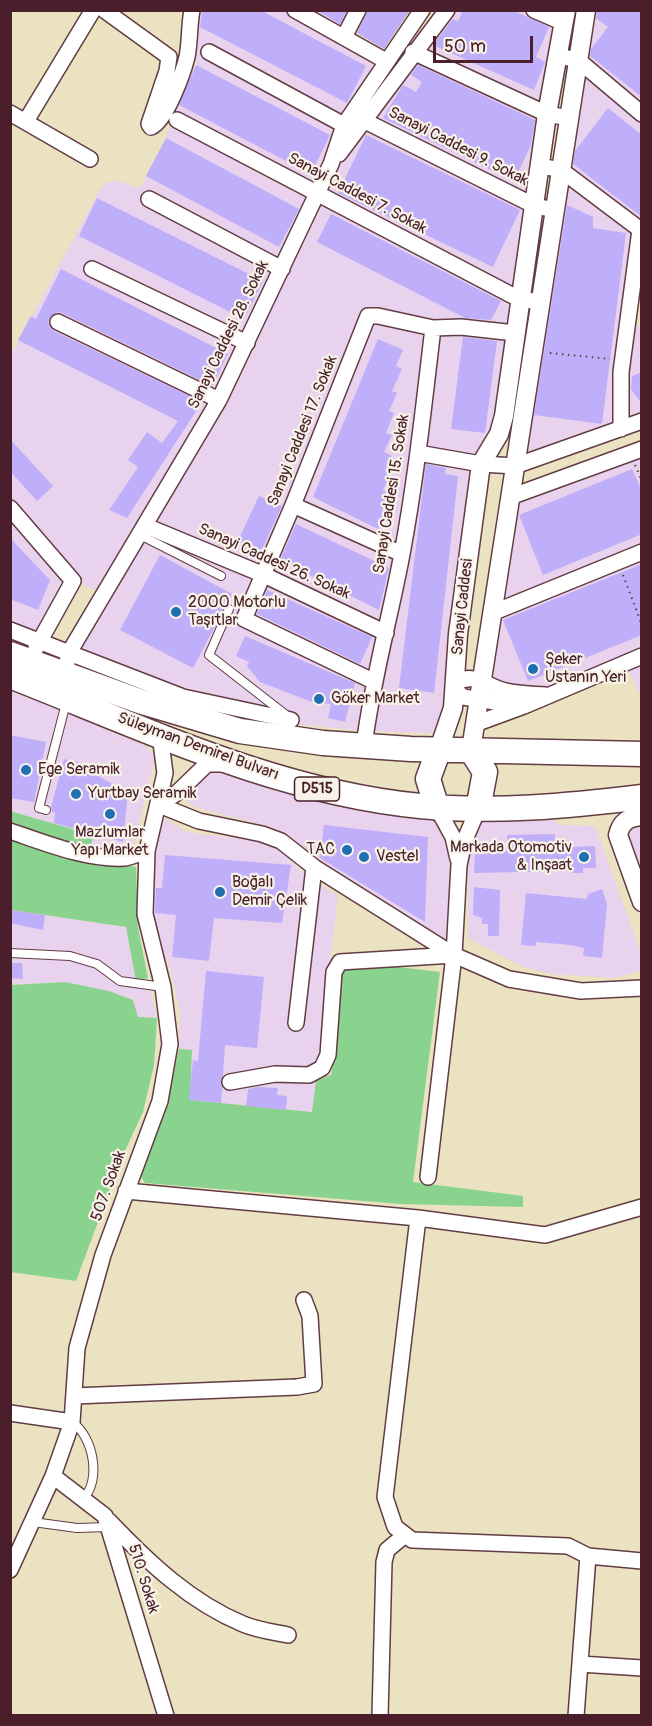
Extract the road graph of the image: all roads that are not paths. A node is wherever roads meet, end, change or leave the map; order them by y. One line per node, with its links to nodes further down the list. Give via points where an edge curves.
1 (93, 10): 22 (street)
2 (104, 10): 3 (street, via 169,57 149,120 151,127 164,114 178,84 187,56)
3 (192, 10)
4 (295, 10): 11 (street)
5 (358, 10): 11 (street)
6 (422, 10): 16 (street, Sanayi Caddesi 28. Sokak)
7 (447, 10): 13 (street)
8 (534, 10): 10 (street)
9 (586, 10): 15 (street, Sanayi Caddesi)
10 (565, 17): 14 (street, Sanayi Caddesi)
11 (344, 37): 16 (street)
12 (209, 52): 24 (street)
13 (413, 52): 18 (street); 23 (street)
14 (558, 56): 15 (street); 18 (street, Sanayi Caddesi)
15 (578, 60): 19 (street); 20 (street, Sanayi Caddesi)
16 (386, 61): 24 (street, Sanayi Caddesi 28. Sokak)
17 (10, 113): 22 (street)
18 (548, 114): 20 (street); 27 (street, Sanayi Caddesi)
19 (642, 114)
20 (570, 118): 28 (street, Sanayi Caddesi)
21 (177, 120): 29 (street, Sanayi Caddesi 7. Sokak)
22 (26, 121): 25 (street)
23 (365, 121): 26 (street); 31 (street, Sanayi Caddesi 9. Sokak)
24 (344, 125): 26 (street, Sanayi Caddesi 28. Sokak)
25 (90, 159)
26 (331, 164): 29 (street, Sanayi Caddesi 28. Sokak)
27 (541, 166): 28 (street); 31 (street, Sanayi Caddesi)
28 (561, 170): 32 (street, Sanayi Caddesi); 33 (street)
29 (317, 194): 35 (street, Sanayi Caddesi 28. Sokak); 36 (street, Sanayi Caddesi 7. Sokak)
30 (149, 199): 35 (street)
31 (535, 206): 32 (street); 36 (street, Sanayi Caddesi)
32 (555, 210): 37 (street, Sanayi Caddesi)
33 (641, 230): 41 (street)
34 (92, 269): 43 (street)
35 (282, 269): 43 (street, Sanayi Caddesi 28. Sokak)
36 (519, 299): 37 (street); 42 (street, Sanayi Caddesi)
37 (541, 302): 50 (street, Sanayi Caddesi)
38 (58, 322): 44 (street)
39 (642, 325): 41 (street)
40 (433, 328): 42 (street); 48 (street, Sanayi Caddesi 15. Sokak); 52 (street, Sanayi Caddesi 17. Sokak, via 368,316)
41 (626, 332): 46 (street)
42 (515, 333): 49 (street, Sanayi Caddesi, via 504,416 499,434)
43 (247, 343): 44 (street, Sanayi Caddesi 28. Sokak)
44 (219, 400): 54 (street, Sanayi Caddesi 28. Sokak)
45 (642, 421): 46 (street)
46 (621, 429): 50 (street)
47 (642, 448): 51 (street)
48 (418, 453): 49 (street); 56 (street, Sanayi Caddesi 15. Sokak)
49 (481, 464): 50 (street); 68 (street, Sanayi Caddesi, via 458,634)
50 (515, 466): 51 (street, Sanayi Caddesi)
51 (510, 497): 60 (street, Sanayi Caddesi)
52 (293, 505): 56 (street); 57 (street, Sanayi Caddesi 17. Sokak)
53 (10, 508): 63 (street, via 73,581)
54 (143, 530): 57 (street, Sanayi Caddesi 26. Sokak, via 210,546); 58 (lane); 65 (street, Sanayi Caddesi 28. Sokak)
55 (642, 552): 60 (street)
56 (402, 554): 62 (street, Sanayi Caddesi 15. Sokak)
57 (264, 575): 62 (street, Sanayi Caddesi 26. Sokak); 67 (street, Sanayi Caddesi 17. Sokak, via 244,619)
58 (221, 576)
59 (229, 609): 73 (lane, via 209,655)
60 (492, 613): 69 (street, Sanayi Caddesi)
61 (10, 630): 63 (street)
62 (386, 633): 67 (street, Sanayi Caddesi 15. Sokak)
63 (27, 652): 65 (highway, Süleyman Demirel Bulvarı)
64 (642, 656): 70 (street)
65 (67, 662): 73 (street, via 183,698); 76 (highway, Süleyman Demirel Bulvarı, via 139,701 240,730)
66 (10, 676): 71 (highway, Süleyman Demirel Bulvarı / D515)
67 (375, 682): 76 (street, Sanayi Caddesi 15. Sokak)
68 (455, 686): 69 (street, via 463,697); 77 (street, Sanayi Caddesi)
69 (480, 690): 70 (street); 72 (street); 74 (street, Sanayi Caddesi)
70 (548, 695): 72 (street)
71 (68, 698): 75 (highway, Süleyman Demirel Bulvarı / D515); 85 (lane, via 39,808)
72 (524, 706): 74 (street)
73 (291, 720)
74 (475, 724): 78 (street, Sanayi Caddesi)
75 (160, 735): 80 (highway, Süleyman Demirel Bulvarı / D515); 82 (street, 507. Sokak, via 165,773)
76 (364, 746): 77 (highway, Süleyman Demirel Bulvarı)
77 (439, 749): 78 (highway, Süleyman Demirel Bulvarı); 83 (highway, via 428,779)
78 (471, 750): 79 (highway, Süleyman Demirel Bulvarı); 84 (highway, via 485,772)
79 (642, 754)
80 (237, 764): 82 (street, via 207,764); 83 (highway, Süleyman Demirel Bulvarı / D515, via 319,789)
81 (642, 797): 84 (highway, Süleyman Demirel Bulvarı / D515, via 562,806)
82 (159, 805): 88 (street, 507. Sokak); 90 (street, via 199,821 281,841)
83 (437, 808): 84 (highway, Süleyman Demirel Bulvarı / D515); 89 (street, via 453,837)
84 (478, 809): 89 (street)
85 (46, 810)
86 (642, 816): 91 (street, via 625,821 618,835)
87 (10, 831): 88 (street, via 102,856 126,858)
88 (147, 851): 94 (street, 507. Sokak, via 145,914)
89 (459, 865): 93 (street)
90 (314, 867): 93 (street); 96 (street)
91 (642, 902)
92 (10, 953): 94 (lane, via 70,956 97,964 120,981)
93 (454, 955): 95 (street, via 509,979 581,991); 97 (street, via 340,962 334,972 328,1055 322,1068 309,1075 275,1074); 98 (street)
94 (163, 987): 99 (street, 507. Sokak, via 170,1044 160,1101)
95 (642, 988)
96 (296, 1023)
97 (230, 1082)
98 (428, 1177)
99 (126, 1191): 101 (street); 103 (street, 507. Sokak, via 77,1348)
100 (642, 1207): 101 (street, via 545,1235)
101 (418, 1218): 110 (street, via 385,1497 395,1527)
102 (304, 1300): 103 (street, via 309,1316 314,1383 297,1387)
103 (74, 1396): 105 (street, 507. Sokak)
104 (10, 1413): 105 (street)
105 (72, 1422): 106 (street, 507. Sokak); 107 (lane, via 82,1432 95,1473 91,1490)
106 (53, 1476): 107 (street); 108 (street, 507. Sokak)
107 (83, 1499): 109 (street)
108 (33, 1522): 109 (lane, via 77,1528); 111 (street, 507. Sokak)
109 (107, 1522): 115 (street, via 193,1599 244,1625); 118 (street, 510. Sokak)
110 (405, 1534): 112 (street, via 412,1540 568,1546); 119 (street, via 387,1550 384,1562)
111 (16, 1549): 114 (street, 507. Sokak)
112 (588, 1556): 113 (street); 116 (street)
113 (642, 1561)
114 (10, 1570)
115 (288, 1635)
116 (580, 1664): 117 (street); 120 (street)
117 (642, 1668)
118 (166, 1716)
119 (380, 1716)
120 (576, 1716)

